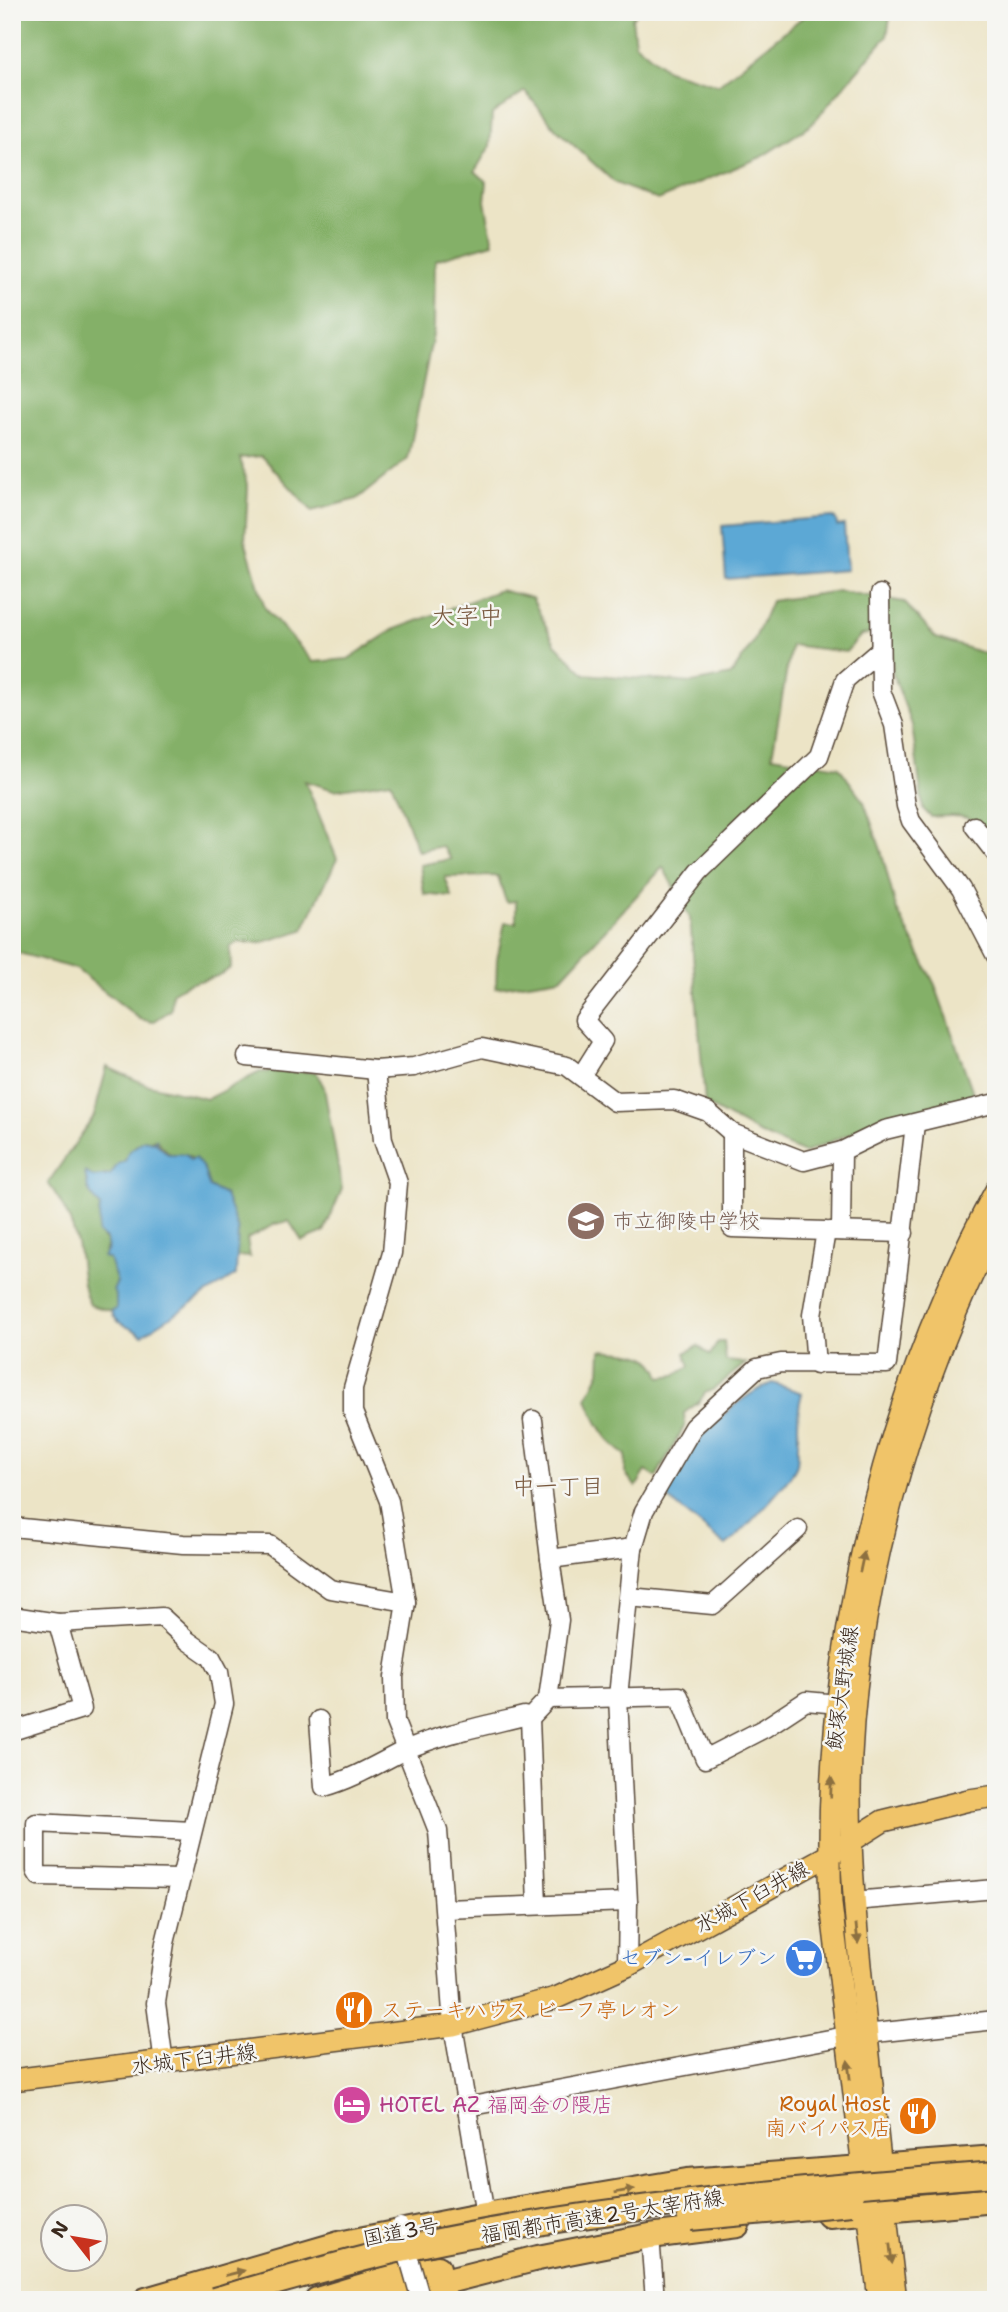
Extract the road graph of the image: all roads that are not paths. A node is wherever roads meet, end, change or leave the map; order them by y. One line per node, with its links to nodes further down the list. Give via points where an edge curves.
1 (880, 594): 2 (street)
2 (880, 650): 5 (street, via 881,691 894,725 911,821 961,889); 8 (street, via 845,680 819,756 699,872 584,1020 603,1041)
3 (974, 826): 4 (street)
4 (996, 854)
5 (996, 956)
6 (247, 1057): 7 (street)
7 (376, 1070): 8 (street, via 414,1067 482,1048 567,1066); 24 (street, via 383,1140 398,1183 392,1253 353,1388 353,1412 389,1501)
8 (581, 1076): 11 (street, via 615,1102 674,1100 708,1112)
9 (996, 1104): 10 (street)
10 (915, 1124): 12 (street, via 886,1130); 16 (street)
11 (732, 1133): 12 (street, via 803,1161); 15 (street, via 732,1228)
12 (842, 1151): 15 (street)
13 (996, 1190): 29 (main road, 飯塚大野城線, one-way to 13, via 857,1584 900,1417 958,1268)
14 (996, 1226): 36 (main road, 飯塚大野城線, via 937,1355 887,1521 854,1717)
15 (833, 1231): 16 (street); 17 (street, via 812,1315)
16 (904, 1233): 17 (street, via 887,1364)
17 (816, 1365): 21 (street, via 781,1363 757,1368 693,1427 644,1511)
18 (533, 1420): 22 (street)
19 (12, 1527): 24 (street, via 171,1543 270,1545 330,1589)
20 (798, 1528): 23 (street, via 713,1605)
21 (633, 1548): 22 (street); 23 (street)
22 (550, 1559): 28 (street, via 559,1620)
23 (628, 1597): 27 (street)
24 (406, 1602): 33 (street, via 394,1677 395,1722)
25 (12, 1615): 26 (street)
26 (58, 1623): 32 (street, via 82,1709); 35 (street, via 162,1616 211,1657 219,1672 223,1704)
27 (618, 1697): 28 (street); 29 (street, via 679,1696 705,1759 806,1701); 41 (street)
28 (548, 1699): 30 (street)
29 (838, 1704): 37 (main road, 飯塚大野城線, one-way to 29)
30 (530, 1718): 33 (street, via 445,1735); 42 (street)
31 (319, 1720): 33 (street, via 324,1787 347,1781)
32 (12, 1731)
33 (404, 1751): 43 (street, via 438,1831)
34 (996, 1796): 36 (main road, 水城下臼井線, via 883,1821)
35 (192, 1831): 38 (street); 38 (street, via 36,1823 39,1875)
36 (851, 1841): 37 (main road, 水城下臼井線); 40 (main road, 飯塚大野城線)
37 (829, 1855): 44 (main road, 水城下臼井線); 48 (main road, 飯塚大野城線)
38 (180, 1879): 49 (street, via 156,2003)
39 (996, 1889): 40 (street)
40 (853, 1901): 47 (main road, 飯塚大野城線, one-way to 47)
41 (628, 1902): 42 (street); 44 (street)
42 (537, 1906): 43 (street)
43 (445, 1909): 46 (street)
44 (627, 1966): 46 (main road, 水城下臼井線, via 556,1998)
45 (996, 2020): 47 (street)
46 (453, 2025): 49 (main road, 水城下臼井線); 51 (street)
47 (867, 2034): 48 (street); 53 (main road, 飯塚大野城線)
48 (846, 2036): 51 (street); 53 (main road, 飯塚大野城線, one-way to 48)
49 (164, 2063): 50 (main road, 水城下臼井線)
50 (12, 2080)
51 (466, 2107): 58 (street)
52 (996, 2158): 53 (highway, 国道3号)
53 (871, 2168): 57 (main road, 飯塚大野城線); 58 (highway, 国道3号, one-way to 53, via 687,2181)
54 (996, 2174): 64 (highway, 福岡都市高速2号太宰府線, bridge, via 738,2195 574,2218 417,2245)
55 (996, 2191): 65 (highway, 福岡都市高速2号太宰府線, bridge, via 740,2212 602,2230 419,2260)
56 (996, 2200): 57 (highway)
57 (876, 2210): 60 (highway); 69 (main road); 70 (main road, one-way to 70)
58 (485, 2215): 63 (highway, 国道3号, one-way to 58, via 339,2244)
59 (400, 2228): 62 (street, bridge)
60 (650, 2235): 61 (highway); 68 (street)
61 (538, 2258): 62 (highway); 66 (highway, via 481,2260 403,2274)
62 (432, 2294): 67 (highway)
63 (146, 2300)
64 (214, 2300)
65 (276, 2300)
66 (317, 2300)
67 (373, 2300)
68 (655, 2300)
69 (879, 2300)
70 (897, 2300)

